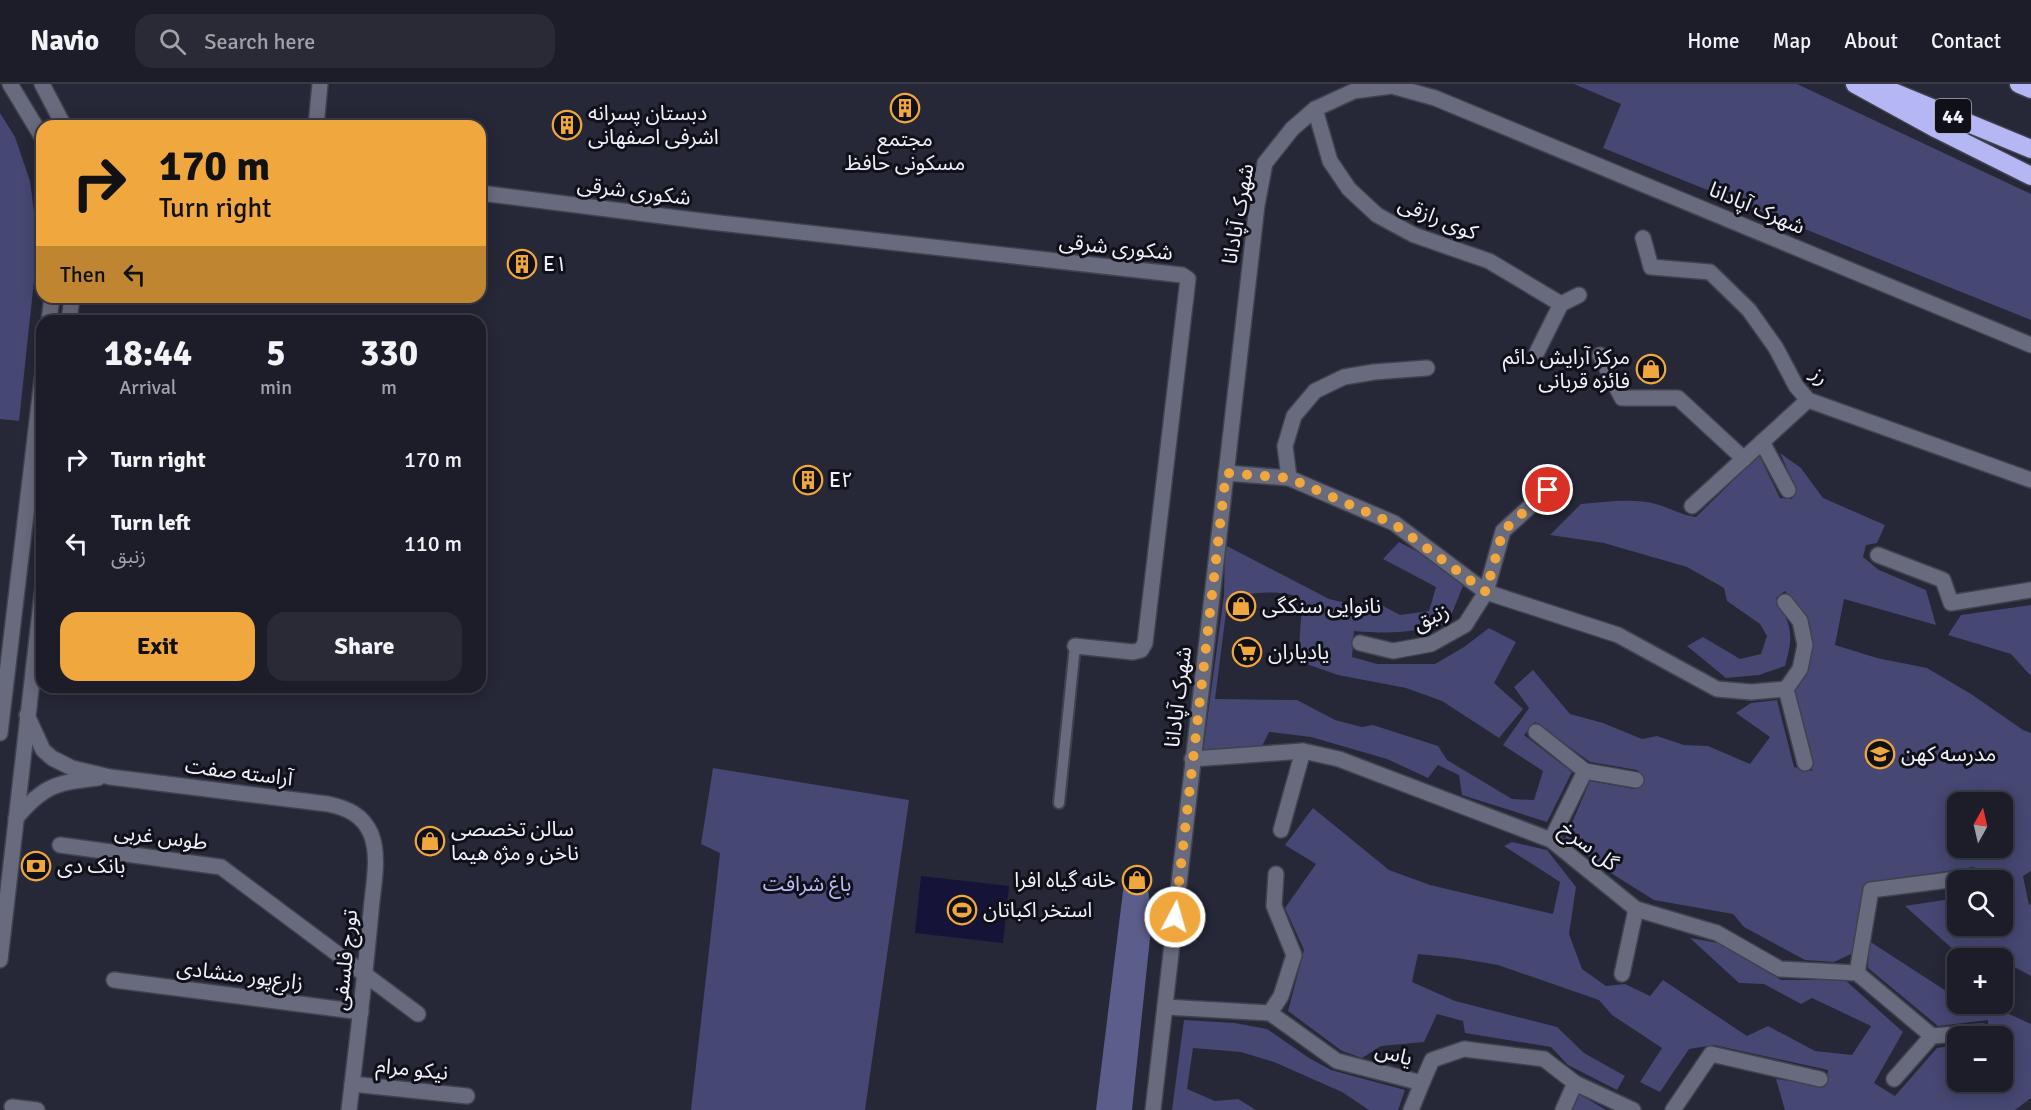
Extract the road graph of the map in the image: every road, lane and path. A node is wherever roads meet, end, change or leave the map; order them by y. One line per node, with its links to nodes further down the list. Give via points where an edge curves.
1 (10, 84): 11 (street)
2 (42, 84): 9 (street)
3 (320, 84): 10 (street)
4 (1856, 84): 13 (highway)
5 (1874, 84): 12 (highway, 44)
6 (2019, 84): 7 (highway)
7 (2031, 89)
8 (1315, 109): 17 (street, کوی رازقی, via 1330,161 1349,189 1377,215 1414,236 1489,261); 18 (street, شهرک آپادانا, via 1354,91 1392,86 1436,98); 26 (street, شهرک آپادانا, via 1264,163)
9 (61, 120)
10 (317, 120)
11 (36, 127)
12 (2031, 148)
13 (2031, 176)
14 (486, 194): 37 (street, شکوری شرقی, via 1182,275 1188,279 1144,643 1141,650 1133,652)
15 (1643, 238): 22 (street, رز, via 1651,267 1710,272 1749,310)
16 (1579, 295): 17 (street)
17 (1561, 304): 19 (street)
18 (2031, 345)
19 (1537, 352)
20 (1600, 355): 25 (street, via 1622,398 1678,398)
21 (1427, 368): 27 (street, via 1344,377 1315,391 1294,416 1285,446)
22 (1808, 400): 24 (street); 28 (street, رز)
23 (36, 430): 42 (street)
24 (1762, 442): 25 (street); 30 (street)
25 (1744, 459): 31 (street)
26 (1226, 473): 27 (street); 44 (street, شهرک آپادانا)
27 (1289, 478): 34 (street, via 1394,524)
28 (2031, 480)
29 (1548, 490): 34 (street, زنبق, via 1503,531)
30 (1788, 490)
31 (1692, 506)
32 (1878, 555): 33 (street, via 1943,580 1951,603)
33 (2031, 590)
34 (1486, 592): 36 (street, زنبق, via 1465,625 1431,644 1394,651); 39 (street, via 1618,635 1717,689)
35 (1785, 602): 39 (street, via 1800,621 1804,645 1800,669)
36 (1360, 643)
37 (1076, 646): 49 (lane, شکوری شرقی)
38 (36, 659): 40 (street)
39 (1786, 689): 45 (street)
40 (27, 715): 47 (street, آراسته صفت, via 43,750 52,758 72,768); 50 (street)
41 (1536, 732): 46 (street)
42 (0, 733)
43 (1303, 751): 44 (street, گل سرخ); 52 (street); 53 (street, گل سرخ, via 1339,759)
44 (1192, 759): 63 (street, شهرک آپادانا)
45 (1805, 763)
46 (1585, 771): 48 (street); 53 (street)
47 (110, 777): 50 (street, آراسته صفت, via 52,787 39,793); 51 (street, آراسته صفت, via 328,804 346,808)
48 (1636, 780)
49 (1059, 803)
50 (16, 818): 58 (street)
51 (360, 818): 59 (street, تورج فلسفی, via 371,834 376,854)
52 (1281, 830)
53 (1551, 840): 57 (street, گل سرخ)
54 (60, 845): 59 (street, طوس غربی, via 221,867)
55 (1276, 874): 65 (street, via 1274,906 1294,955 1281,996)
56 (1947, 880): 60 (street, via 1871,890)
57 (1636, 909): 60 (street, گل سرخ, via 1717,933 1780,969); 61 (street)
58 (0, 960)
59 (366, 973): 64 (street, تورج فلسفی); 66 (street, طوس غربی)
60 (1857, 973): 68 (street)
61 (1623, 974)
62 (114, 980): 64 (street, زارع‌پور منشادی)
63 (1165, 1007): 65 (street); 78 (street, شهرک آپادانا)
64 (361, 1012): 73 (street, تورج فلسفی)
65 (1270, 1013): 71 (street, یاس, via 1337,1061)
66 (418, 1014)
67 (1947, 1035): 68 (street)
68 (1932, 1036): 70 (street)
69 (1820, 1079): 82 (street, via 1711,1054)
70 (1894, 1079)
71 (1422, 1083): 72 (street, یاس, via 1432,1060 1464,1049 1544,1059); 79 (street)
72 (1575, 1083): 80 (street); 81 (street, یاس)
73 (352, 1084): 74 (street, نیکو مرام); 77 (street, تورج فلسفی)
74 (467, 1096)
75 (12, 1107): 76 (street)
76 (37, 1110)
77 (349, 1110)
78 (1153, 1110)
79 (1411, 1110)
80 (1563, 1110)
81 (1633, 1110)
82 (1673, 1110)

